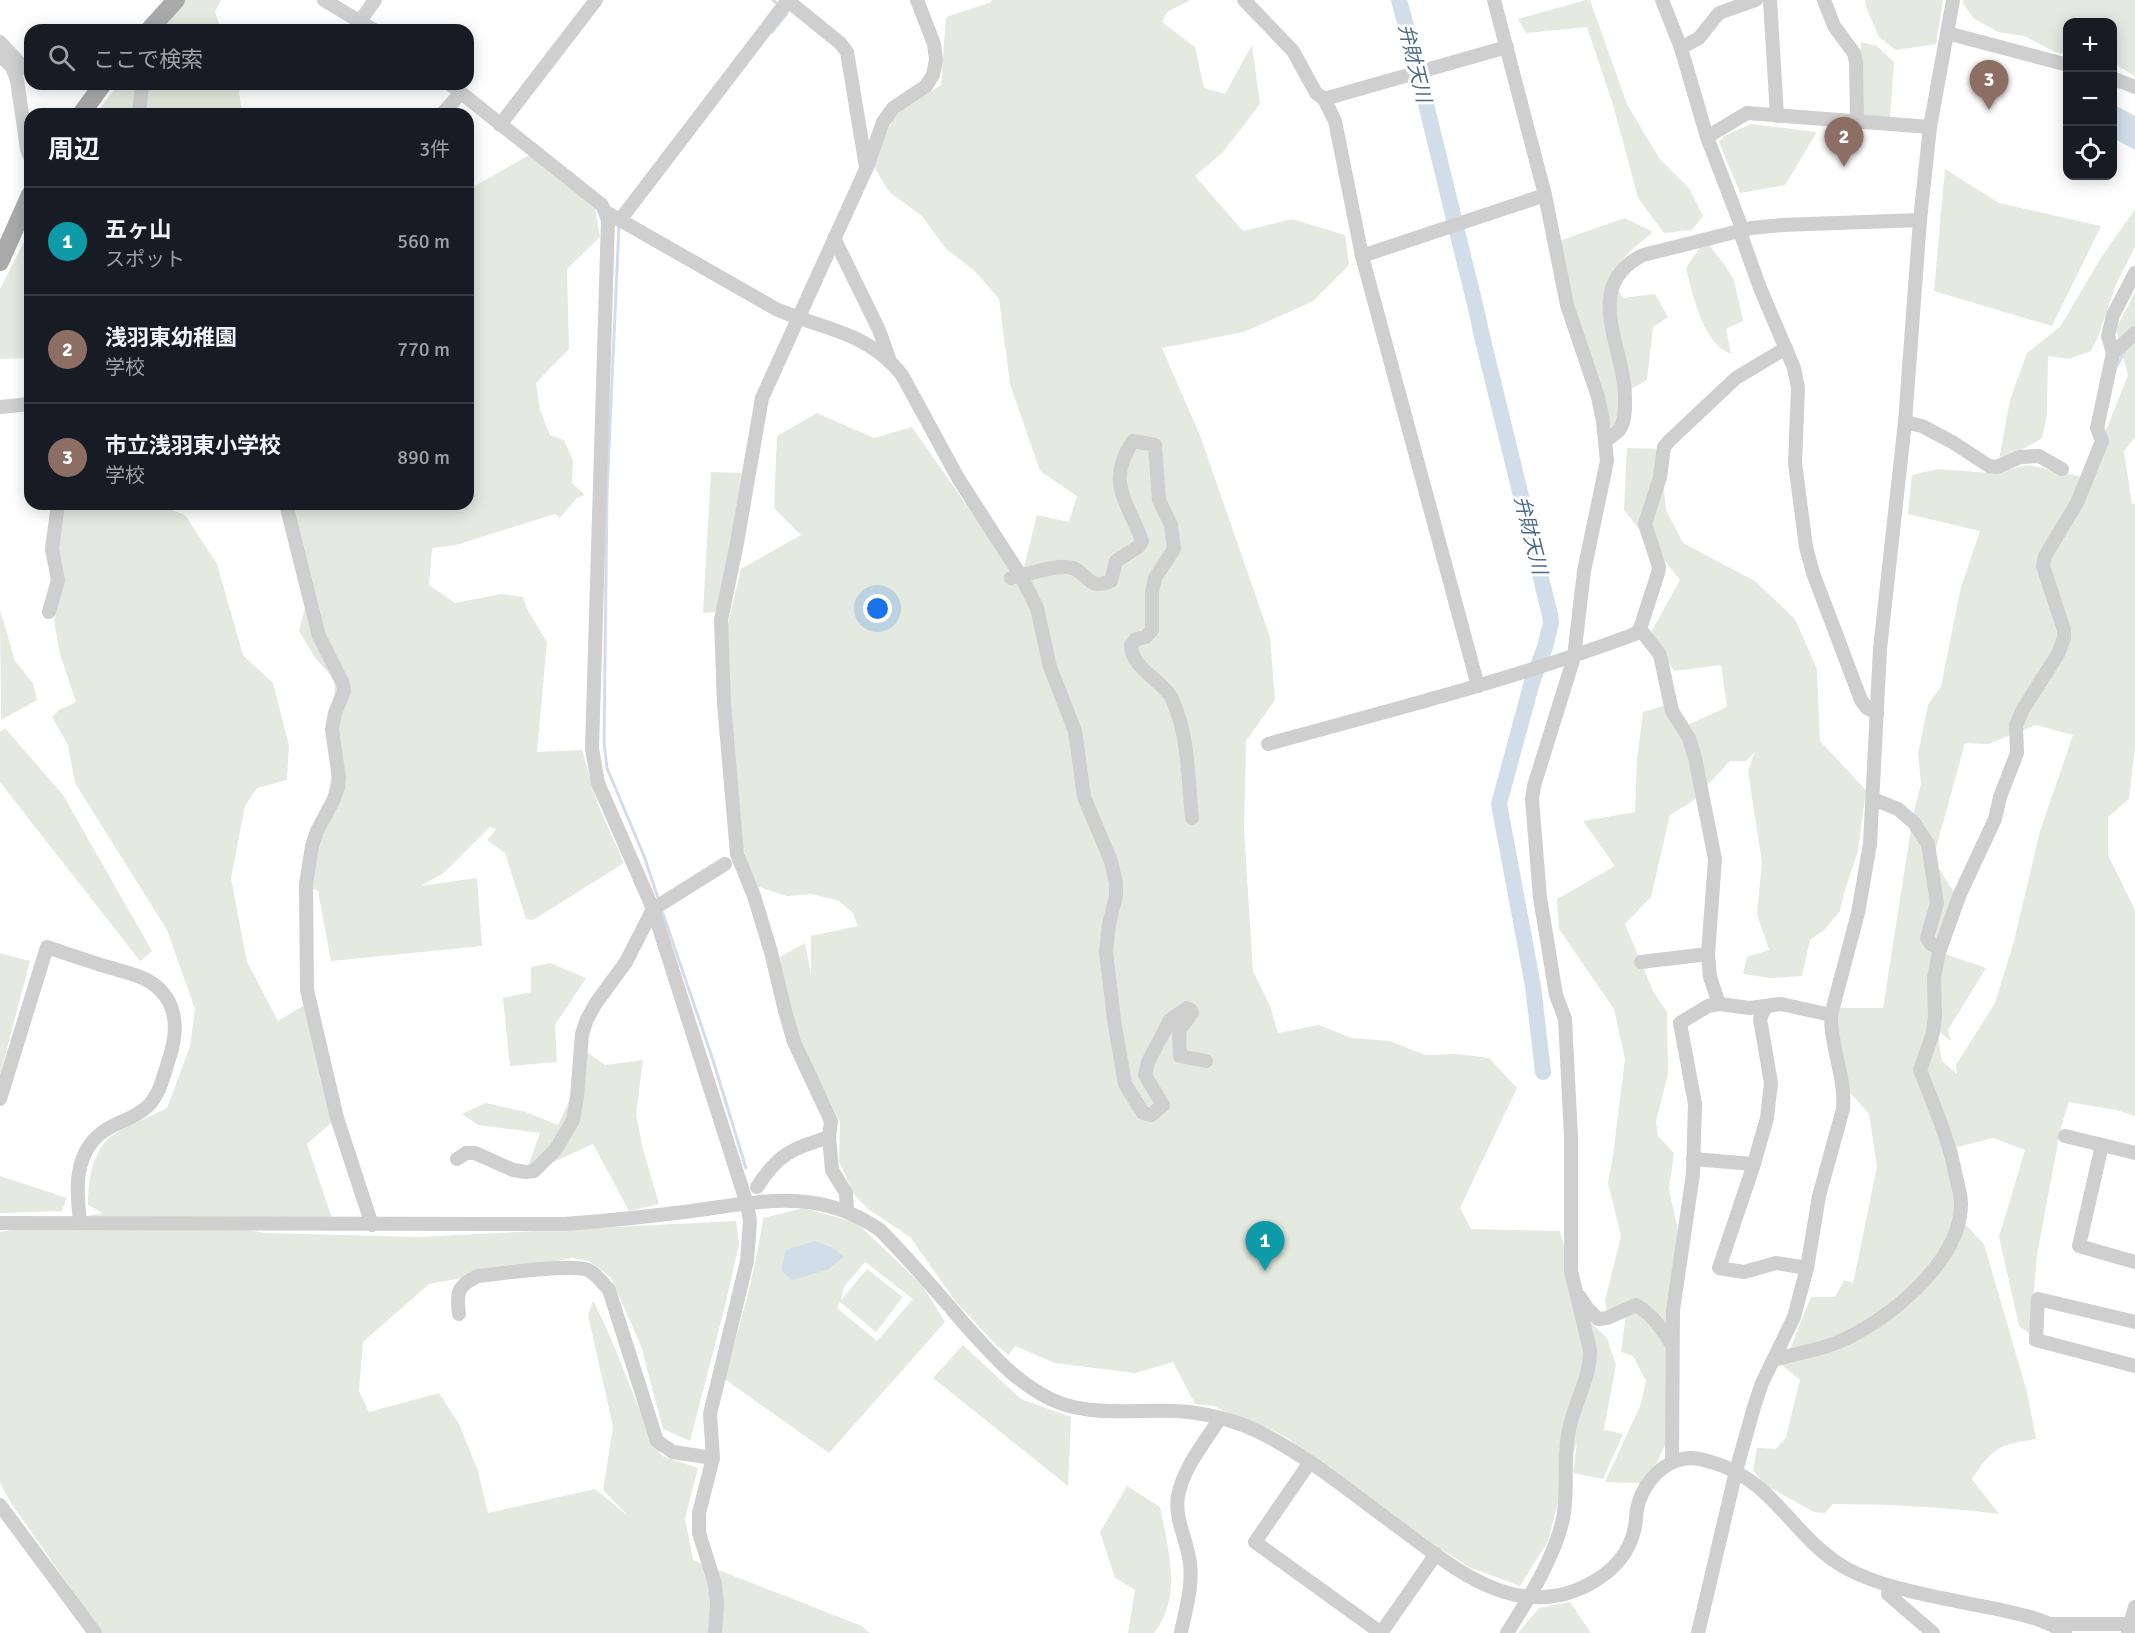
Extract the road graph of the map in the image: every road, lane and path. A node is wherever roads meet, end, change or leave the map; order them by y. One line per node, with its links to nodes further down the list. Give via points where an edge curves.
1 (176, 0): 15 (main road)
2 (324, 0): 14 (street)
3 (375, 0): 14 (street)
4 (596, 0): 36 (street)
5 (788, 0): 40 (street, via 847,52); 44 (street)
6 (917, 0): 40 (street, via 934,44 933,75 926,86 893,108 883,122)
7 (1244, 0): 30 (street, via 1293,51)
8 (1494, 0): 19 (street)
9 (1662, 0): 20 (street)
10 (1756, 0): 20 (street, via 1719,14 1699,38)
11 (1770, 0): 34 (street)
12 (1824, 0): 35 (street, via 1834,26 1854,53)
13 (1953, 0): 17 (street)
14 (360, 21): 16 (street)
15 (154, 24)
16 (365, 24)
17 (1947, 33): 22 (street); 37 (street)
18 (0, 42): 23 (street)
19 (1507, 47): 30 (street); 41 (street)
20 (1681, 48): 39 (street)
21 (0, 54): 38 (street, via 17,80)
22 (2063, 64)
23 (24, 68)
24 (2117, 80): 25 (street)
25 (2135, 87)
26 (99, 90): 31 (main road)
27 (141, 90): 32 (street)
28 (455, 90): 33 (street)
29 (458, 90): 36 (street)
30 (1324, 99): 48 (street, via 1335,121)
31 (85, 108)
32 (140, 108)
33 (445, 108)
34 (1777, 116): 35 (street); 39 (street, via 1748,113)
35 (1857, 121): 37 (street)
36 (500, 125): 43 (street)
37 (1930, 127): 45 (street)
38 (24, 128)
39 (1707, 137): 46 (street)
40 (867, 167): 47 (street)
41 (1545, 195): 48 (street); 59 (street, via 1567,305 1598,397)
42 (24, 208): 49 (main road)
43 (606, 212): 44 (street); 73 (street, via 592,748 598,783)
44 (620, 220): 51 (street, via 733,286)
45 (1920, 220): 46 (street, via 1782,225); 58 (street)
46 (1741, 231): 53 (street); 59 (street, via 1643,255 1631,261 1617,278 1609,308 1622,368 1624,412 1619,430)
47 (834, 238): 51 (street); 55 (street)
48 (1362, 256): 67 (street)
49 (0, 262)
50 (2135, 273): 54 (street, via 2113,315 2108,336)
51 (797, 318): 55 (street, via 859,339); 83 (street, via 762,398 721,620 724,704 737,854 771,952 794,1042 831,1121)
52 (2135, 333): 54 (street)
53 (1786, 348): 65 (street, via 1736,378 1664,447 1660,477 1645,524 1659,567); 68 (street, via 1798,388 1795,463 1806,547 1861,700)
54 (2113, 353): 74 (street, via 2097,428 2102,441 2077,503 2043,566 2064,638 2016,725 2017,753 1995,819 1960,894)
55 (890, 360): 63 (street)
56 (24, 405): 57 (street)
57 (0, 407)
58 (1905, 422): 60 (street, via 1922,426 1989,466 2038,456); 68 (street, via 1880,650)
59 (1606, 441): 66 (street, via 1605,479 1584,571)
60 (2062, 469)
61 (57, 510): 64 (street, via 52,549 58,580)
62 (288, 510): 94 (street, via 319,636 344,691 332,729 338,787 316,831 306,884 307,990 337,1118)
63 (1016, 577): 71 (street, via 1073,568 1096,584 1111,581 1116,561 1142,541 1119,488 1120,467 1133,441 1155,445 1159,500 1171,525 1174,549 1155,578 1152,630 1146,637 1136,639 1131,652 1171,697 1184,747); 80 (street, via 1037,608 1050,667 1075,731 1084,797 1116,883 1106,951 1125,1084 1143,1113 1151,1115 1163,1105 1145,1074 1170,1020 1187,1008 1192,1013 1179,1031 1180,1056)
64 (49, 612)
65 (1640, 629): 66 (street); 75 (street, via 1660,656 1672,711 1689,738 1695,758 1715,859)
66 (1574, 657): 67 (street); 97 (street, via 1532,799 1544,925 1556,995 1565,1019 1572,1271)
67 (1478, 686): 69 (street)
68 (1877, 713): 70 (street)
69 (1268, 744)
70 (1873, 799): 74 (street, via 1898,809 1929,844 1937,903 1927,938); 79 (street, via 1858,913)
71 (1191, 818)
72 (725, 864): 73 (street)
73 (653, 909): 86 (street, via 626,962 586,1019 573,1120 556,1149 534,1171 526,1172 475,1153); 90 (street)
74 (1940, 949): 101 (street, via 1934,978 1933,1034 1920,1070 1950,1147 1961,1202 1950,1245 1917,1289 1897,1308 1835,1343)
75 (1708, 954): 76 (street); 77 (street)
76 (1641, 962)
77 (1719, 1004): 78 (street); 87 (street, via 1708,1006 1680,1023 1695,1104)
78 (1766, 1006): 79 (street, via 1781,1004); 88 (street, via 1760,1019 1771,1083 1767,1118)
79 (1831, 1015): 96 (street, via 1830,1029 1844,1102 1819,1196)
80 (1206, 1061)
81 (0, 1099): 93 (street, via 47,947 147,980 170,1002 176,1030 159,1089 147,1106 109,1126 87,1149 78,1182)
82 (2065, 1136): 84 (street)
83 (829, 1137): 89 (street, via 781,1156); 91 (street, via 832,1170 846,1193)
84 (2102, 1145): 85 (street); 95 (street, via 2079,1246)
85 (2135, 1153)
86 (457, 1159)
87 (1693, 1159): 88 (street); 100 (street, via 1673,1310)
88 (1753, 1164): 96 (street, via 1719,1268 1744,1272 1776,1263)
89 (757, 1187)
90 (747, 1204): 91 (street, via 799,1201); 94 (street, via 621,1221); 104 (street, via 747,1261 710,1414)
91 (847, 1211): 103 (street, via 880,1230 1007,1371 1044,1396 1080,1409 1179,1411)
92 (0, 1223): 93 (street)
93 (80, 1223): 94 (street)
94 (372, 1225)
95 (2135, 1262)
96 (1808, 1268): 101 (street, via 1794,1317)
97 (1577, 1293): 100 (street, via 1598,1319 1636,1305 1647,1311); 111 (street, via 1590,1362 1568,1432 1566,1496 1559,1536)
98 (459, 1314): 104 (street, via 460,1289 464,1282 478,1276 587,1270 609,1290 657,1441 673,1452)
99 (2135, 1322): 102 (street, via 2038,1299 2036,1340)
100 (1672, 1346): 106 (street)
101 (1774, 1360): 107 (street, via 1754,1407)
102 (2135, 1366)
103 (1220, 1418): 105 (street, via 1255,1430); 117 (street, via 1183,1480 1178,1497 1178,1518 1190,1564)
104 (713, 1458): 116 (street, via 699,1513 699,1533 715,1584)
105 (1310, 1462): 109 (street); 118 (street, via 1255,1542)
106 (1672, 1462): 107 (street, via 1697,1458); 111 (street, via 1659,1470 1646,1487 1638,1505 1634,1533 1613,1566 1579,1590 1549,1598)
107 (1736, 1471): 110 (street, via 1753,1481 1836,1562 1862,1577); 120 (street)
108 (0, 1505): 115 (street)
109 (1436, 1554): 111 (street, via 1490,1588); 118 (street)
110 (1891, 1586): 113 (street, via 2039,1618); 121 (street, via 1888,1594)
111 (1528, 1597): 119 (street)
112 (2135, 1607): 114 (street)
113 (2050, 1624): 114 (street); 122 (street)
114 (2130, 1629)
115 (95, 1633)
116 (715, 1633)
117 (1181, 1633)
118 (1381, 1633)
119 (1507, 1633)
120 (1698, 1633)
121 (1933, 1633)
122 (2065, 1633)

